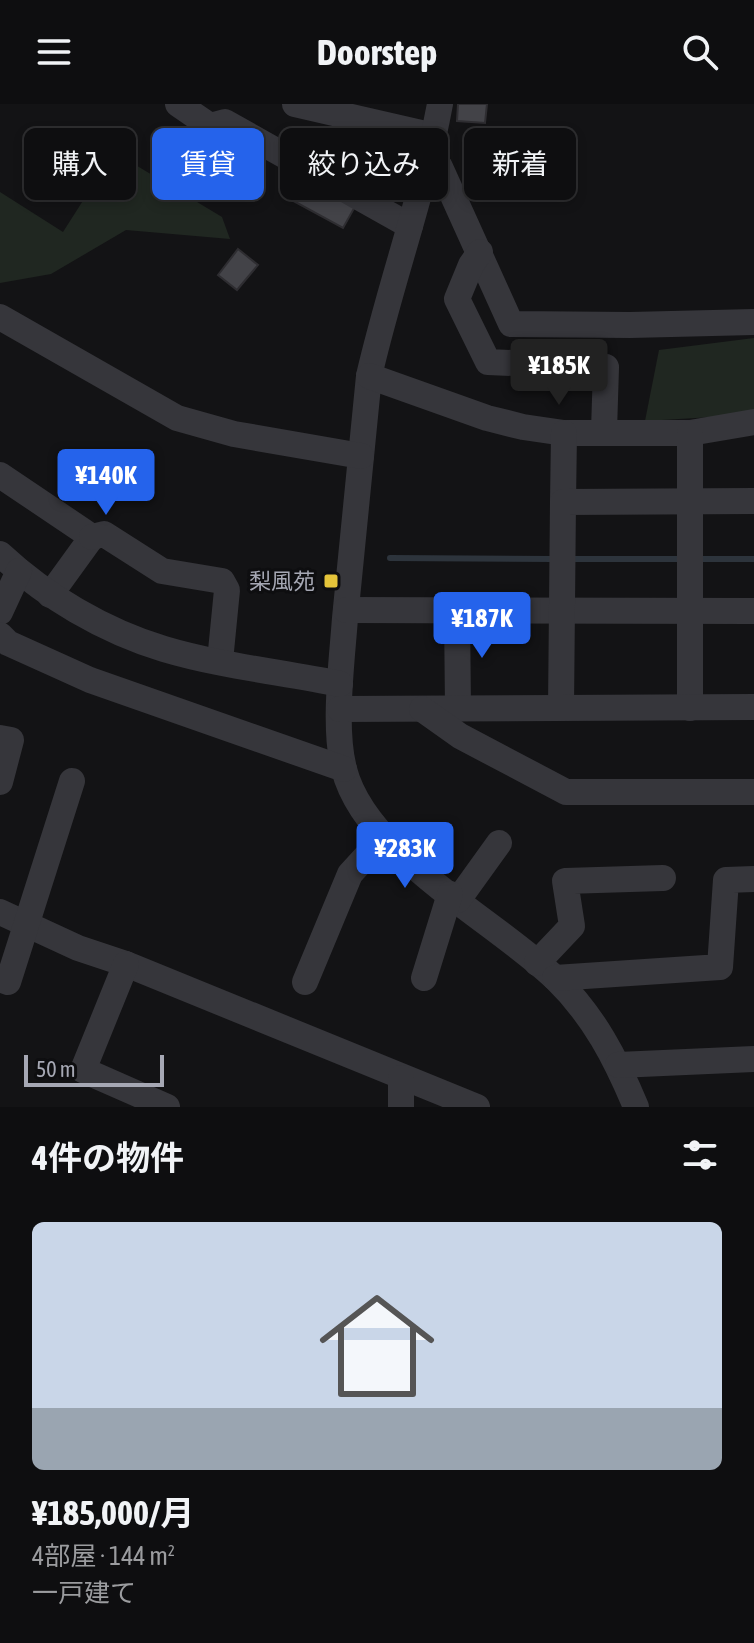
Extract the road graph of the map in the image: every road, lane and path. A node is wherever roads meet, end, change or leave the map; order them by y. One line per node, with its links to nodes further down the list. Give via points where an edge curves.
1 (178, 104): 4 (street, via 210,126)
2 (295, 104): 5 (street)
3 (440, 104): 6 (street)
4 (230, 113): 9 (street)
5 (373, 128)
6 (435, 128)
7 (448, 184): 10 (street)
8 (417, 200): 9 (street)
9 (410, 226): 13 (street)
10 (480, 252): 12 (street, via 511,324); 15 (street, via 457,299 488,362 606,367)
11 (0, 317): 18 (street, via 177,418 234,434)
12 (754, 322)
13 (369, 376): 16 (street, via 487,418); 18 (street)
14 (754, 422): 17 (street)
15 (604, 431): 16 (street); 17 (street)
16 (564, 433): 22 (street)
17 (690, 433): 20 (street)
18 (361, 456): 26 (street)
19 (0, 475): 23 (street)
20 (691, 501): 21 (street); 22 (street); 29 (street)
21 (754, 501)
22 (563, 502): 27 (street)
23 (92, 537): 25 (street); 33 (street, via 104,534 162,571 222,581 227,590)
24 (10, 563): 25 (street); 31 (street)
25 (50, 595): 33 (street, via 152,644)
26 (346, 610): 28 (street); 34 (street)
27 (563, 610): 28 (street); 29 (street); 36 (street)
28 (457, 611): 39 (street)
29 (689, 611): 30 (street); 37 (street)
30 (754, 611)
31 (0, 612)
32 (0, 635): 41 (street, via 90,680)
33 (220, 661): 34 (street)
34 (340, 697): 38 (street); 41 (street)
35 (754, 707): 37 (street)
36 (561, 708): 37 (street); 39 (street)
37 (690, 708)
38 (422, 709): 39 (street); 44 (street, via 460,736 566,792)
39 (458, 709)
40 (0, 738): 43 (street, via 11,740)
41 (344, 769): 45 (street)
42 (72, 781): 51 (street)
43 (0, 782)
44 (754, 792)
45 (383, 838): 49 (street); 56 (street, via 350,874)
46 (499, 843): 49 (street)
47 (663, 878): 53 (street, via 565,881 572,926)
48 (754, 879): 53 (street, via 726,880 720,967)
49 (454, 897): 53 (street); 54 (street)
50 (0, 912): 51 (street)
51 (29, 923): 52 (street); 55 (street, via 8,982)
52 (126, 964): 59 (street); 60 (street, via 83,1070)
53 (546, 971): 58 (street, via 581,1005)
54 (424, 978)
55 (0, 979)
56 (305, 982)
57 (754, 1059): 58 (street)
58 (618, 1065): 63 (street)
59 (401, 1078): 61 (street); 62 (street)
60 (167, 1107)
61 (401, 1107)
62 (477, 1107)
63 (636, 1107)

